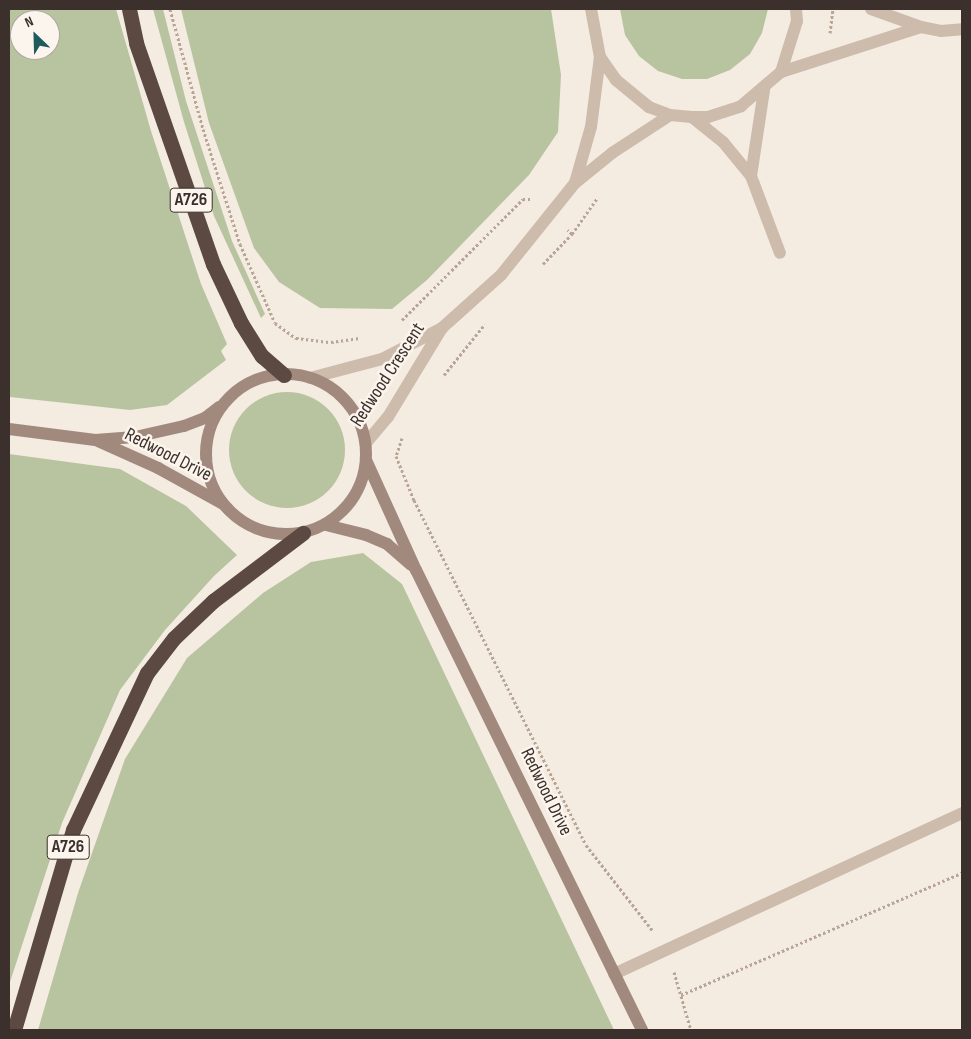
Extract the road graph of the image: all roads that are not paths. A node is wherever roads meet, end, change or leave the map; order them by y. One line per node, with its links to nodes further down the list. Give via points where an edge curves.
1 (129, 9): 16 (highway, A726, via 136,43 213,264 241,324 262,356)
2 (591, 9): 7 (street)
3 (796, 9): 8 (street, via 792,44)
4 (871, 9): 5 (street)
5 (921, 27): 6 (street, via 941,31); 8 (street)
6 (962, 29)
7 (600, 57): 10 (street, via 634,97); 13 (street, Redwood Crescent, via 591,127)
8 (780, 72): 9 (street)
9 (764, 90): 11 (street, via 741,106 708,117); 12 (street)
10 (670, 115): 11 (street); 13 (street, Redwood Crescent, via 612,153)
11 (692, 117): 12 (street, via 722,142)
12 (751, 176): 14 (street)
13 (575, 183): 15 (street, Redwood Crescent, via 501,275)
14 (780, 253)
15 (442, 328): 17 (street, Redwood Crescent, via 382,359); 21 (street, Redwood Crescent, via 392,411)
16 (284, 375): 17 (street); 18 (street, via 270,376 246,385)
17 (310, 378): 21 (street, via 329,386 347,402 359,421)
18 (226, 401): 20 (street, Redwood Drive, via 205,418 170,430); 23 (street, via 213,423 206,446 208,471)
19 (9, 429): 20 (street, Redwood Drive)
20 (95, 440): 23 (street, Redwood Drive, via 158,468)
21 (366, 443): 22 (street)
22 (366, 460): 24 (street, via 360,487 344,510); 26 (street, Redwood Drive)
23 (223, 504): 25 (street, via 254,528 279,534)
24 (326, 524): 25 (street); 26 (street, Redwood Drive, via 366,534 386,544)
25 (303, 533): 29 (highway, A726, via 213,600 174,638 147,673 74,830)
26 (416, 570): 28 (street, Redwood Drive)
27 (962, 813): 28 (street)
28 (614, 974): 30 (street, Redwood Drive)
29 (14, 1030)
30 (642, 1030)

